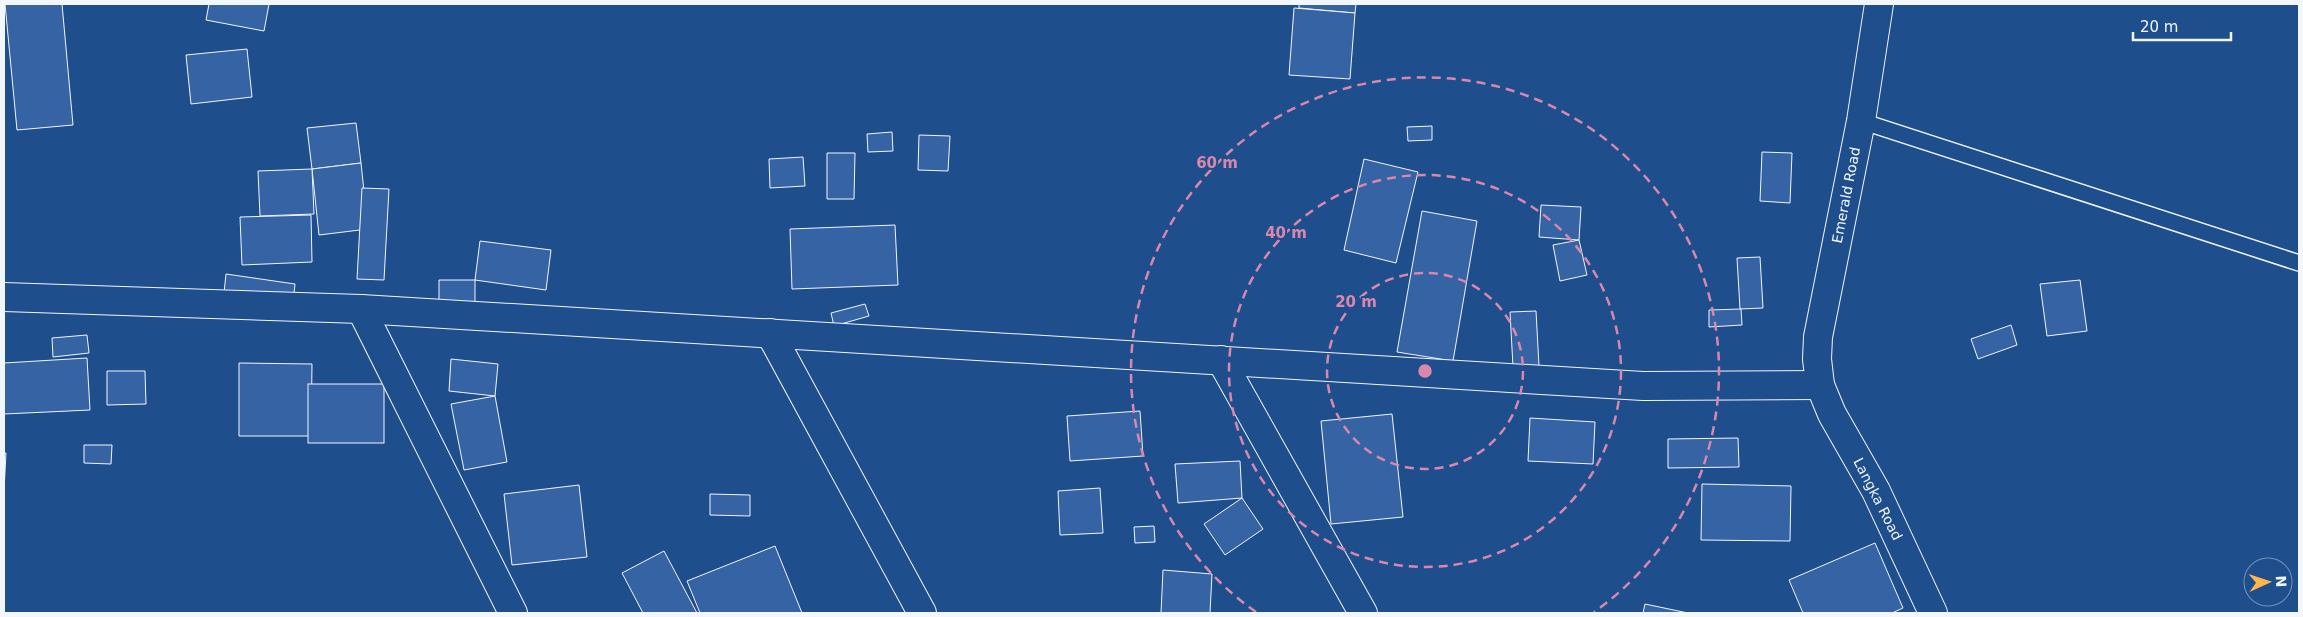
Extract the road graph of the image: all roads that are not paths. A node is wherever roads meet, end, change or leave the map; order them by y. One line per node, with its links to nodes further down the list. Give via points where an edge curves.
1 (1878, 4): 2 (street, Emerald Road)
2 (1861, 121): 3 (lane); 8 (street, Emerald Road, via 1818,337)
3 (2299, 264)
4 (4, 296): 5 (street)
5 (361, 309): 6 (street); 9 (street)
6 (770, 333): 7 (street); 10 (street)
7 (1221, 360): 8 (street, via 1643,386); 11 (street)
8 (1820, 385): 12 (street, Langka Road, via 1832,414 1876,491)
9 (513, 613)
10 (922, 613)
11 (1363, 613)
12 (1933, 613)

